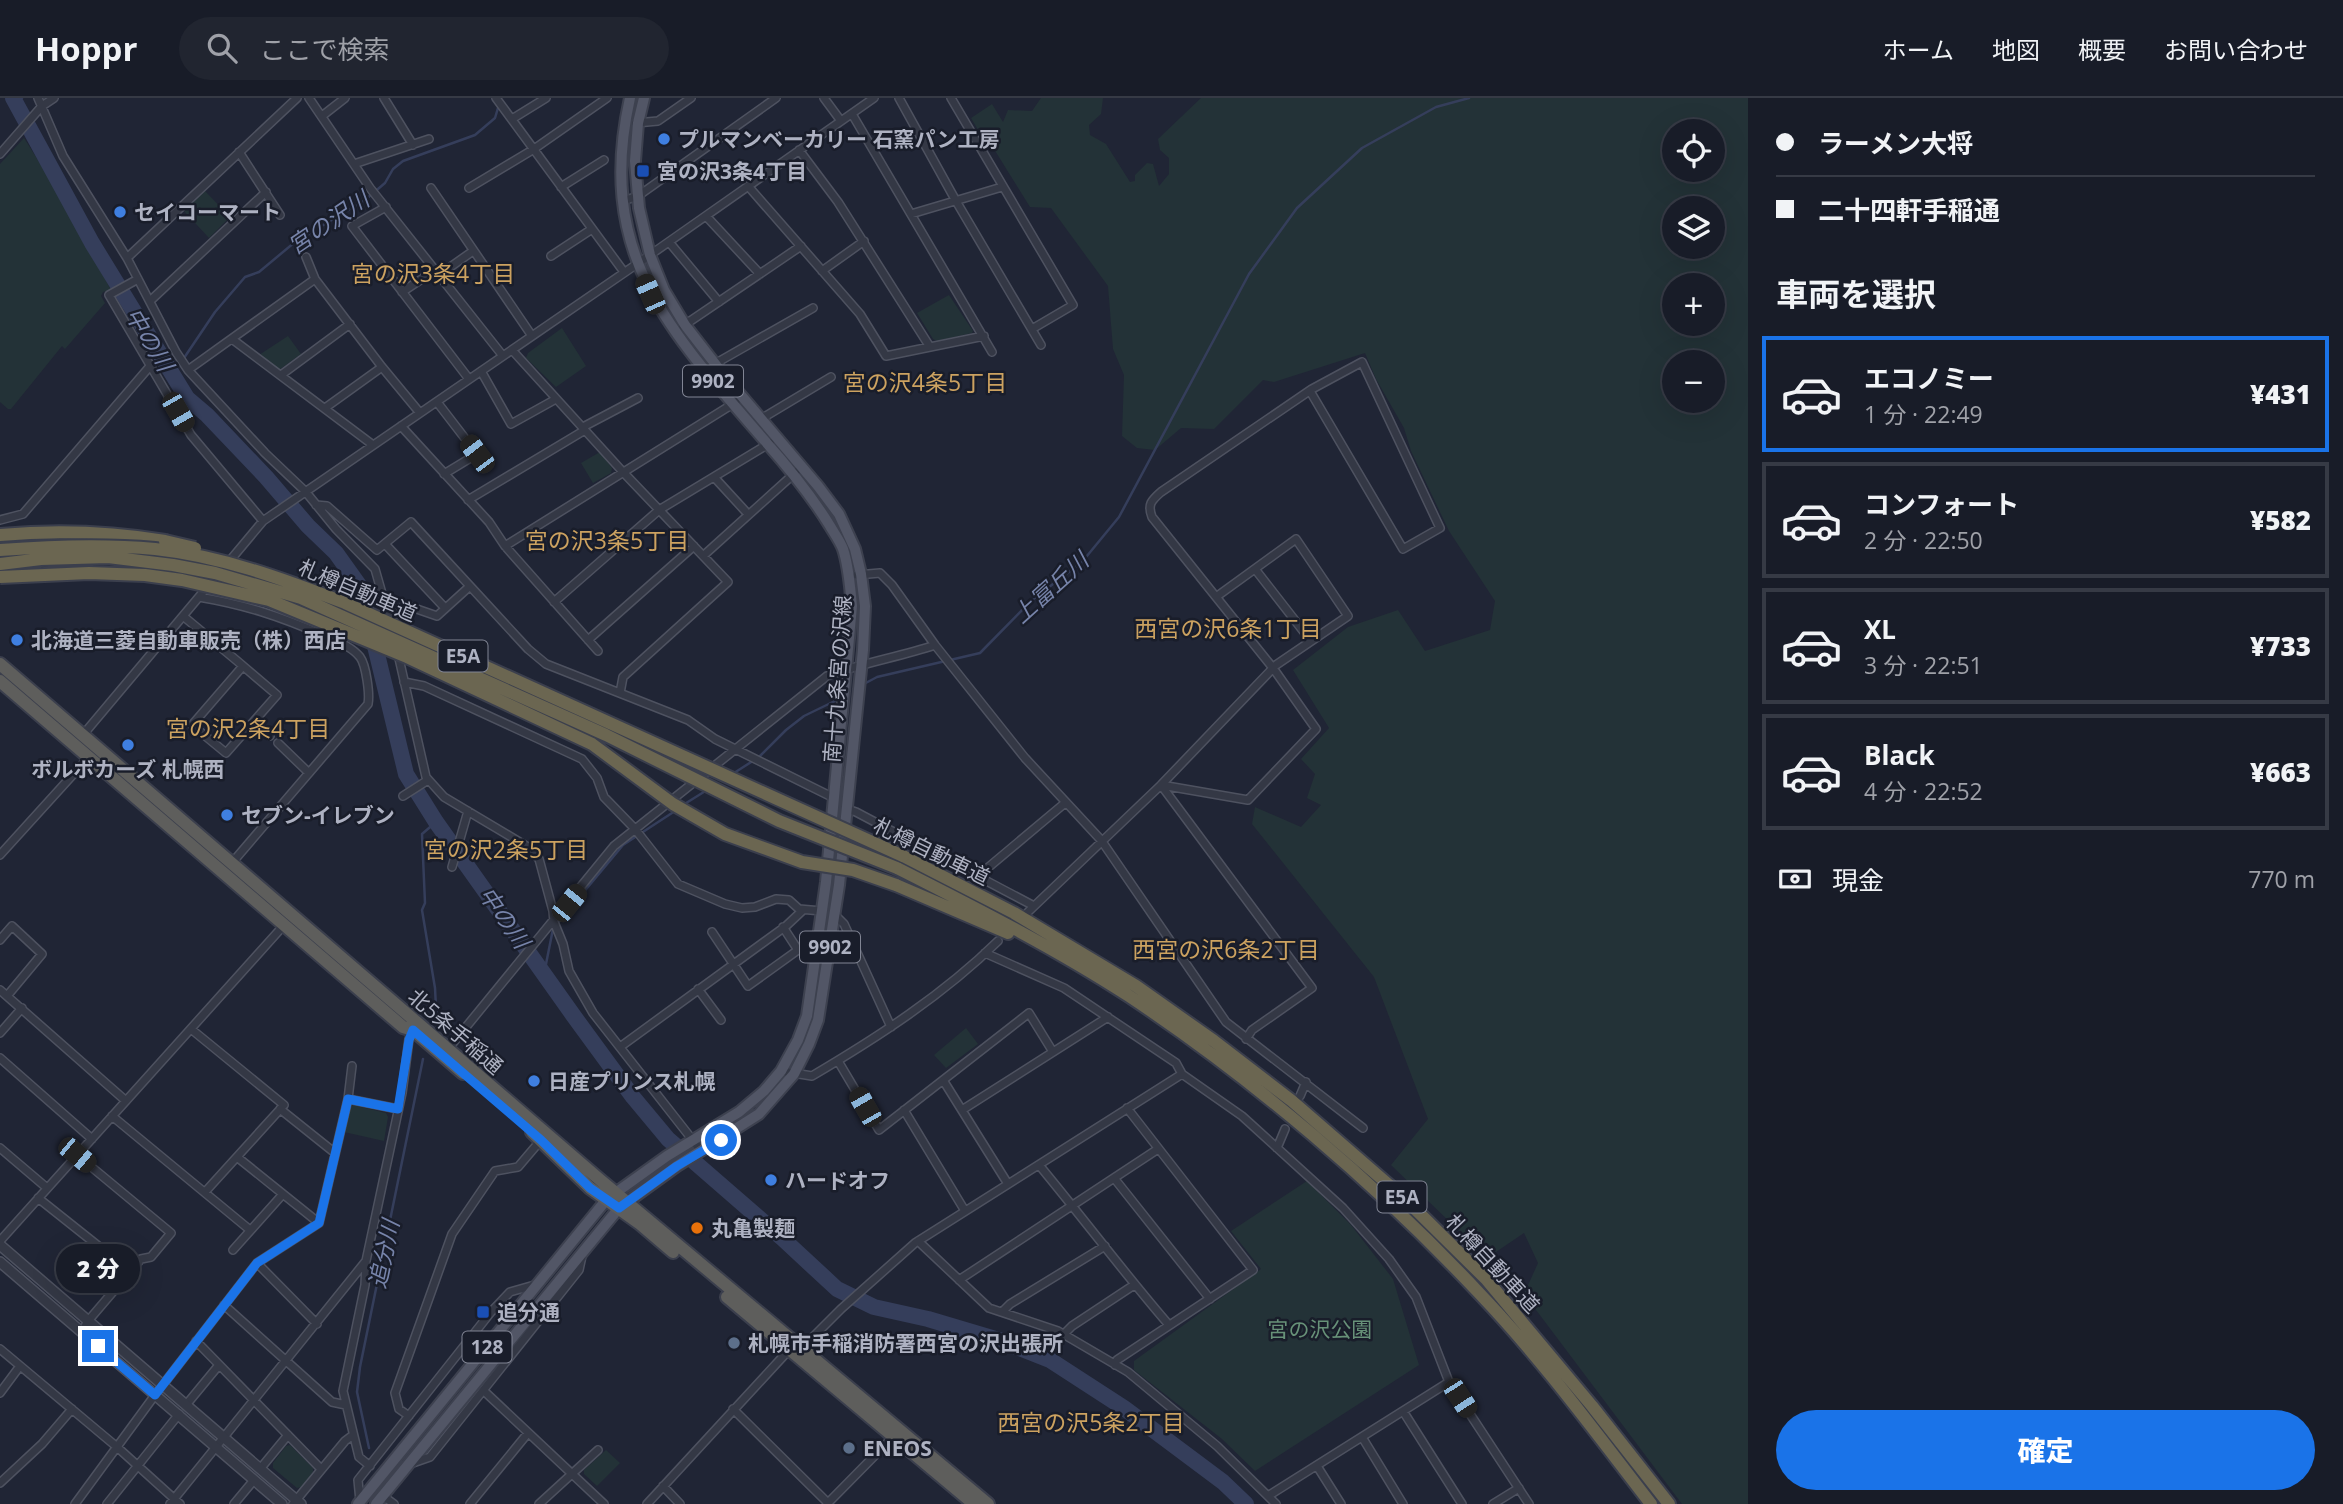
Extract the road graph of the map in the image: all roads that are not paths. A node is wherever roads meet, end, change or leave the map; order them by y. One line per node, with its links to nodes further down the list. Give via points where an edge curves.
1 (54, 98): 17 (street)
2 (297, 98): 28 (street)
3 (310, 98): 19 (street)
4 (345, 98): 19 (street)
5 (384, 98): 25 (street)
6 (496, 98): 20 (street)
7 (545, 98): 20 (street)
8 (607, 98): 26 (street)
9 (630, 98): 22 (main road, 南十九条宮の沢線 / 9902)
10 (644, 98): 23 (main road, 南十九条宮の沢線 / 9902)
11 (691, 98): 23 (street, via 658,121)
12 (776, 98): 38 (street)
13 (824, 98): 21 (street)
14 (874, 98): 18 (street)
15 (899, 98): 40 (street)
16 (951, 98): 34 (street)
17 (39, 101): 29 (street, via 35,117); 53 (street, via 63,156)
18 (852, 114): 21 (street); 42 (street)
19 (322, 116): 31 (street)
20 (512, 119): 26 (street)
21 (841, 121): 27 (street)
22 (625, 122): 23 (street); 39 (main road, 南十九条宮の沢線 / 9902)
23 (638, 123): 38 (main road, 南十九条宮の沢線 / 9902)
24 (429, 139): 25 (street)
25 (413, 145): 31 (street)
26 (534, 149): 33 (street); 36 (street)
27 (799, 150): 32 (street); 46 (street)
28 (239, 152): 37 (street); 53 (street)
29 (0, 154)
30 (604, 160): 33 (street)
31 (355, 164): 41 (street)
32 (748, 186): 44 (street); 48 (street)
33 (561, 187): 45 (street)
34 (1002, 187): 40 (street); 67 (street, via 1073,305)
35 (432, 188): 49 (street)
36 (469, 188)
37 (266, 192): 43 (street); 62 (street)
38 (638, 196): 39 (street); 50 (main road, 南十九条宮の沢線 / 9902)
39 (623, 201): 54 (main road, 南十九条宮の沢線 / 9902)
40 (956, 201): 42 (street); 67 (street)
41 (384, 204): 56 (street); 61 (street, via 352,226)
42 (911, 214): 70 (street)
43 (280, 215)
44 (706, 216): 47 (street); 58 (street)
45 (592, 229): 51 (street); 57 (street)
46 (864, 241): 55 (street); 73 (street)
47 (669, 242): 50 (street); 63 (street)
48 (801, 246): 55 (street); 58 (street)
49 (473, 251): 56 (street); 69 (street)
50 (650, 255): 54 (street); 66 (main road, 南十九条宮の沢線 / 9902)
51 (551, 256)
52 (306, 257): 59 (street)
53 (127, 258): 60 (street)
54 (637, 264): 57 (street); 68 (main road, 南十九条宮の沢線 / 9902)
55 (822, 271): 73 (street, via 860,314 886,356)
56 (437, 272): 61 (street); 76 (street)
57 (624, 272): 69 (street)
58 (760, 274): 63 (street)
59 (316, 279): 65 (street); 71 (street)
60 (135, 281): 62 (street); 78 (street, via 109,295)
61 (402, 292): 85 (street)
62 (150, 301): 80 (street)
63 (719, 302): 66 (street)
64 (813, 308): 77 (street)
65 (349, 324): 79 (street); 83 (street)
66 (685, 325): 68 (street); 77 (main road, 南十九条宮の沢線 / 9902)
67 (1032, 330): 72 (street)
68 (674, 332): 81 (main road, 南十九条宮の沢線 / 9902)
69 (532, 336): 74 (street)
70 (984, 336): 73 (street); 75 (street)
71 (233, 339): 80 (street); 83 (street)
72 (1041, 345)
73 (930, 347)
74 (512, 350): 76 (street); 89 (street)
75 (992, 352)
76 (503, 356): 82 (street)
77 (715, 364): 81 (street); 87 (main road, 南十九条宮の沢線 / 9902)
78 (151, 365): 108 (street, via 23,514); 109 (street, via 191,435)
79 (382, 367): 92 (street); 93 (street)
80 (188, 369): 103 (street)
81 (704, 370): 91 (main road, 南十九条宮の沢線 / 9902)
82 (481, 371): 85 (street); 89 (street, via 511,424)
83 (281, 375): 92 (street)
84 (831, 377): 94 (street)
85 (469, 379): 90 (street)
86 (1310, 391): 86 (street, via 1404,549 1440,528 1362,362); 124 (street, via 1151,501 1152,517)
87 (743, 397): 91 (street); 94 (main road, 南十九条宮の沢線 / 9902)
88 (638, 398): 96 (street)
89 (556, 399): 96 (street)
90 (438, 402): 93 (street); 101 (street, via 477,454)
91 (733, 404): 97 (main road, 南十九条宮の沢線 / 9902); 100 (street)
92 (325, 408): 98 (street)
93 (420, 413): 95 (street)
94 (761, 419): 97 (main road, 南十九条宮の沢線 / 9902)
95 (401, 426): 98 (street); 101 (street)
96 (584, 429): 100 (street); 104 (street)
97 (773, 442): 99 (main road, 南十九条宮の沢線 / 9902); 102 (street)
98 (373, 445): 103 (street)
99 (798, 470): 107 (street); 118 (main road, 南十九条宮の沢線 / 9902, via 839,514); 120 (main road, 南十九条宮の沢線 / 9902, via 842,546)
100 (623, 472): 106 (street); 112 (street)
101 (444, 474): 104 (street)
102 (714, 477): 106 (street); 107 (street)
103 (305, 492): 105 (street); 109 (street)
104 (468, 500): 112 (street)
105 (315, 505): 111 (street, via 327,506 377,550); 127 (street, via 375,569)
106 (659, 510): 113 (street); 125 (street)
107 (747, 513): 115 (street)
108 (0, 520)
109 (263, 521): 123 (street)
110 (0, 536): 119 (highway, bridge, via 56,532 165,541)
111 (385, 544): 122 (street, via 411,522); 126 (street)
112 (505, 546): 125 (street)
113 (694, 547): 115 (street); 129 (street)
114 (0, 550): 119 (highway, 札樽自動車道 / E5A, bridge, via 62,545 158,549)
115 (702, 555): 140 (street, via 728,582 623,677)
116 (0, 564): 158 (highway, 札樽自動車道 / E5A, bridge, via 121,559 215,573 301,598 606,735 769,817)
117 (1255, 569): 124 (street); 130 (street); 130 (street, via 1296,539 1348,616)
118 (861, 574): 120 (street); 131 (street, via 880,573); 135 (main road, 南十九条宮の沢線 / 9902, via 865,606)
119 (273, 575): 158 (highway, 札樽自動車道 / E5A, bridge, via 345,603)
120 (849, 576): 137 (main road, 南十九条宮の沢線 / 9902, via 852,606)
121 (0, 577): 172 (highway, bridge, via 145,575 269,600 407,657 593,744 673,804 725,834 802,862 853,870 896,885)
122 (470, 587): 126 (street); 140 (street, via 547,664)
123 (199, 597): 128 (street); 147 (street, via 282,617 345,645 361,658 368,704)
124 (1216, 597): 136 (street)
125 (554, 602): 129 (street)
126 (445, 608): 127 (street, via 437,616 411,607)
127 (387, 609): 139 (street)
128 (183, 616): 134 (street); 142 (street)
129 (588, 640): 132 (street)
130 (1311, 641): 136 (street)
131 (935, 645): 135 (street); 152 (street)
132 (598, 651)
133 (0, 664): 142 (highway, 北5条手稲通)
134 (243, 666): 141 (street, via 277,695); 141 (street, via 192,725 226,753)
135 (861, 666): 137 (street); 153 (main road, 南十九条宮の沢線 / 9902)
136 (1273, 668): 149 (street); 149 (street, via 1315,729 1248,800)
137 (846, 672): 145 (street, via 827,676); 151 (main road, 南十九条宮の沢線 / 9902)
138 (0, 681): 146 (highway, 北5条手稲通)
139 (404, 682): 148 (street); 155 (street, via 424,686 582,759 604,797)
140 (620, 693): 145 (street, via 688,720)
141 (253, 723): 143 (street)
142 (82, 736): 159 (highway, 北5条手稲通)
143 (270, 736)
144 (278, 743): 147 (street)
145 (737, 750): 151 (street); 155 (street)
146 (88, 758): 157 (street); 165 (highway, 北5条手稲通)
147 (309, 773): 159 (street)
148 (428, 780): 150 (street); 154 (street, via 444,797)
149 (1161, 785): 156 (street); 184 (street, via 1312,988)
150 (402, 796)
151 (832, 797): 163 (main road, 南十九条宮の沢線 / 9902)
152 (1065, 803): 156 (street); 161 (street)
153 (847, 809): 161 (street); 164 (main road, 南十九条宮の沢線 / 9902)
154 (468, 811): 160 (street); 166 (street, via 528,847 539,859)
155 (635, 830): 162 (street, via 678,884 742,908 776,899 789,900); 166 (street, via 614,846)
156 (1101, 840): 161 (street, via 1031,909); 184 (street, via 1226,1022)
157 (0, 855)
158 (900, 862): 172 (highway, 札樽自動車道 / E5A); 315 (highway, 札樽自動車道 / E5A, via 1014,913 1136,986 1293,1101 1405,1199 1486,1279)
159 (231, 864): 165 (highway, 北5条手稲通)
160 (452, 867)
161 (978, 876)
162 (803, 909): 163 (street); 167 (street)
163 (822, 911): 191 (main road, 南十九条宮の沢線 / 9902, via 807,1016)
164 (835, 915): 181 (street, via 844,924); 193 (main road, 南十九条宮の沢線 / 9902, via 818,1020)
165 (288, 921): 180 (highway, 北5条手稲通, via 403,1027); 182 (street)
166 (554, 922): 185 (street, via 569,971); 186 (street)
167 (783, 928): 173 (street); 173 (street, via 798,950 748,986)
168 (712, 932): 173 (street)
169 (0, 940): 176 (street, via 12,926 42,954)
170 (998, 941): 171 (street)
171 (985, 953): 178 (street, via 1063,988); 181 (street)
172 (1073, 962): 314 (highway, 札樽自動車道 / E5A, via 1209,1053 1396,1210 1481,1295 1584,1416)
173 (734, 963): 174 (street)
174 (698, 989): 179 (street); 185 (street)
175 (0, 990): 176 (street)
176 (7, 996): 177 (street)
177 (22, 1008): 183 (street); 198 (street)
178 (1108, 1017): 187 (street); 192 (street, via 1176,1063)
179 (721, 1020)
180 (416, 1027): 186 (highway, 北5条手稲通); 201 (street, via 409,1040); 208 (highway, 北5条手稲通)
181 (891, 1027): 189 (street)
182 (191, 1029): 198 (street); 200 (street, via 284,1105)
183 (0, 1033)
184 (1246, 1039): 195 (street)
185 (620, 1047): 209 (street)
186 (448, 1049): 223 (highway, 北5条手稲通)
187 (1053, 1052): 194 (street, via 1029,1013); 203 (street)
188 (0, 1058): 207 (street)
189 (838, 1061): 193 (street, via 812,1076); 202 (street, via 878,1129)
190 (352, 1066): 197 (street)
191 (781, 1070): 193 (street); 209 (main road, 南十九条宮の沢線 / 9902, via 739,1112)
192 (1182, 1073): 199 (street); 211 (street)
193 (794, 1074): 213 (main road, 南十九条宮の沢線 / 9902, via 759,1114)
194 (943, 1080): 202 (street); 203 (street)
195 (1306, 1082): 196 (street); 205 (street)
196 (1300, 1096)
197 (348, 1099): 201 (street); 214 (street)
198 (126, 1101): 204 (street)
199 (1127, 1108): 212 (street); 217 (street)
200 (280, 1109): 214 (street); 216 (street)
201 (398, 1109): 235 (street)
202 (904, 1110): 227 (street)
203 (962, 1110): 219 (street)
204 (112, 1116): 207 (street); 221 (street)
205 (1363, 1128)
206 (1285, 1129): 211 (street)
207 (92, 1139): 215 (street)
208 (541, 1140): 223 (highway, 北5条手稲通, via 590,1188); 269 (street, via 518,1167 495,1171 452,1234 395,1393 399,1409)
209 (693, 1140): 213 (street); 223 (main road, 南十九条宮の沢線 / 9902)
210 (0, 1148): 220 (street)
211 (1277, 1148): 257 (street, via 1343,1208 1389,1259 1416,1297)
212 (1158, 1149): 218 (street); 242 (street, via 1253,1270)
213 (702, 1152): 225 (main road, 南十九条宮の沢線 / 9902)
214 (335, 1153): 228 (street)
215 (77, 1155): 220 (street); 238 (street, via 171,1233)
216 (237, 1157): 221 (street); 222 (street)
217 (1039, 1165): 219 (street); 226 (street)
218 (1114, 1178): 226 (street); 242 (street)
219 (1008, 1184): 227 (street)
220 (47, 1188): 224 (street)
221 (205, 1192): 229 (street)
222 (283, 1194): 228 (street); 229 (street)
223 (612, 1195): 225 (highway, 北5条手稲通); 240 (main road, 128)
224 (38, 1198): 231 (street); 238 (street)
225 (624, 1205): 234 (main road, 128); 252 (highway, 北5条手稲通, via 648,1231)
226 (1073, 1206): 232 (street); 239 (street)
227 (965, 1211): 230 (street)
228 (319, 1223): 237 (street)
229 (250, 1230): 233 (street)
230 (918, 1241): 239 (street); 252 (street)
231 (0, 1243): 245 (street)
232 (1105, 1246): 241 (street); 244 (street)
233 (233, 1250)
234 (582, 1255): 259 (street, via 579,1270); 279 (main road, 128)
235 (366, 1261): 246 (street); 264 (street, via 343,1391)
236 (0, 1262): 248 (street)
237 (257, 1263): 243 (street); 246 (street)
238 (131, 1272): 245 (street)
239 (959, 1280): 244 (street, via 989,1308)
240 (539, 1283): 269 (street, via 510,1292); 294 (main road, 128)
241 (1134, 1285): 247 (street); 249 (street)
242 (1210, 1299): 247 (street)
243 (224, 1305): 250 (street); 253 (street)
244 (1002, 1312): 249 (street)
245 (88, 1321): 248 (street); 258 (street)
246 (317, 1324): 253 (street)
247 (1170, 1325): 254 (street)
248 (82, 1332): 261 (street)
249 (1064, 1334): 254 (street)
250 (196, 1341): 255 (street); 258 (street)
251 (0, 1349): 256 (street)
252 (795, 1349): 266 (street); 271 (highway, 北5条手稲通)
253 (287, 1362): 262 (street); 264 (street, via 332,1402)
254 (1115, 1364): 290 (street, via 1217,1446)
255 (219, 1365): 262 (street); 263 (street)
256 (20, 1366): 260 (street); 265 (street)
257 (1449, 1382): 267 (street); 289 (street)
258 (162, 1385): 261 (street); 263 (street)
259 (484, 1391): 270 (street); 279 (street, via 430,1457)
260 (0, 1393)
261 (155, 1395): 268 (street); 277 (street)
262 (255, 1402): 272 (street); 274 (street)
263 (186, 1405): 274 (street)
264 (346, 1405): 273 (street)
265 (72, 1409): 277 (street); 287 (street)
266 (733, 1409): 288 (street); 295 (street)
267 (1403, 1411): 275 (street); 311 (street)
268 (179, 1415): 276 (street); 280 (street)
269 (409, 1416): 281 (street)
270 (528, 1433): 285 (street); 301 (street)
271 (897, 1433): 295 (street); 306 (highway, 北5条手稲通); 307 (highway, 北5条手稲通)
272 (288, 1435): 283 (street); 284 (street)
273 (354, 1435): 281 (street, via 359,1457); 284 (street)
274 (223, 1437): 276 (street); 283 (street)
275 (1362, 1437): 282 (street); 310 (street)
276 (217, 1446): 286 (street); 292 (street)
277 (117, 1447): 280 (street); 296 (street)
278 (598, 1450): 285 (street)
279 (410, 1464): 291 (main road, 128)
280 (138, 1465): 292 (street); 297 (street)
281 (369, 1466): 294 (street, via 358,1480)
282 (1317, 1466): 290 (street); 309 (street)
283 (260, 1469): 293 (street)
284 (321, 1469): 293 (street)
285 (572, 1474): 302 (street); 303 (street)
286 (254, 1480): 298 (street); 299 (street)
287 (0, 1483)
288 (663, 1486): 304 (street); 305 (street)
289 (1519, 1488): 312 (street); 313 (street)
290 (1268, 1496): 308 (street)
291 (379, 1500): 300 (street)
292 (174, 1502)
293 (297, 1503)
294 (359, 1503)
295 (827, 1503)
296 (75, 1504)
297 (107, 1504)
298 (234, 1504)
299 (282, 1504)
300 (394, 1504)
301 (470, 1504)
302 (539, 1504)
303 (604, 1504)
304 (647, 1504)
305 (680, 1504)
306 (974, 1504)
307 (988, 1504)
308 (1276, 1504)
309 (1341, 1504)
310 (1403, 1504)
311 (1462, 1504)
312 (1493, 1504)
313 (1530, 1504)
314 (1651, 1504)
315 (1669, 1504)

